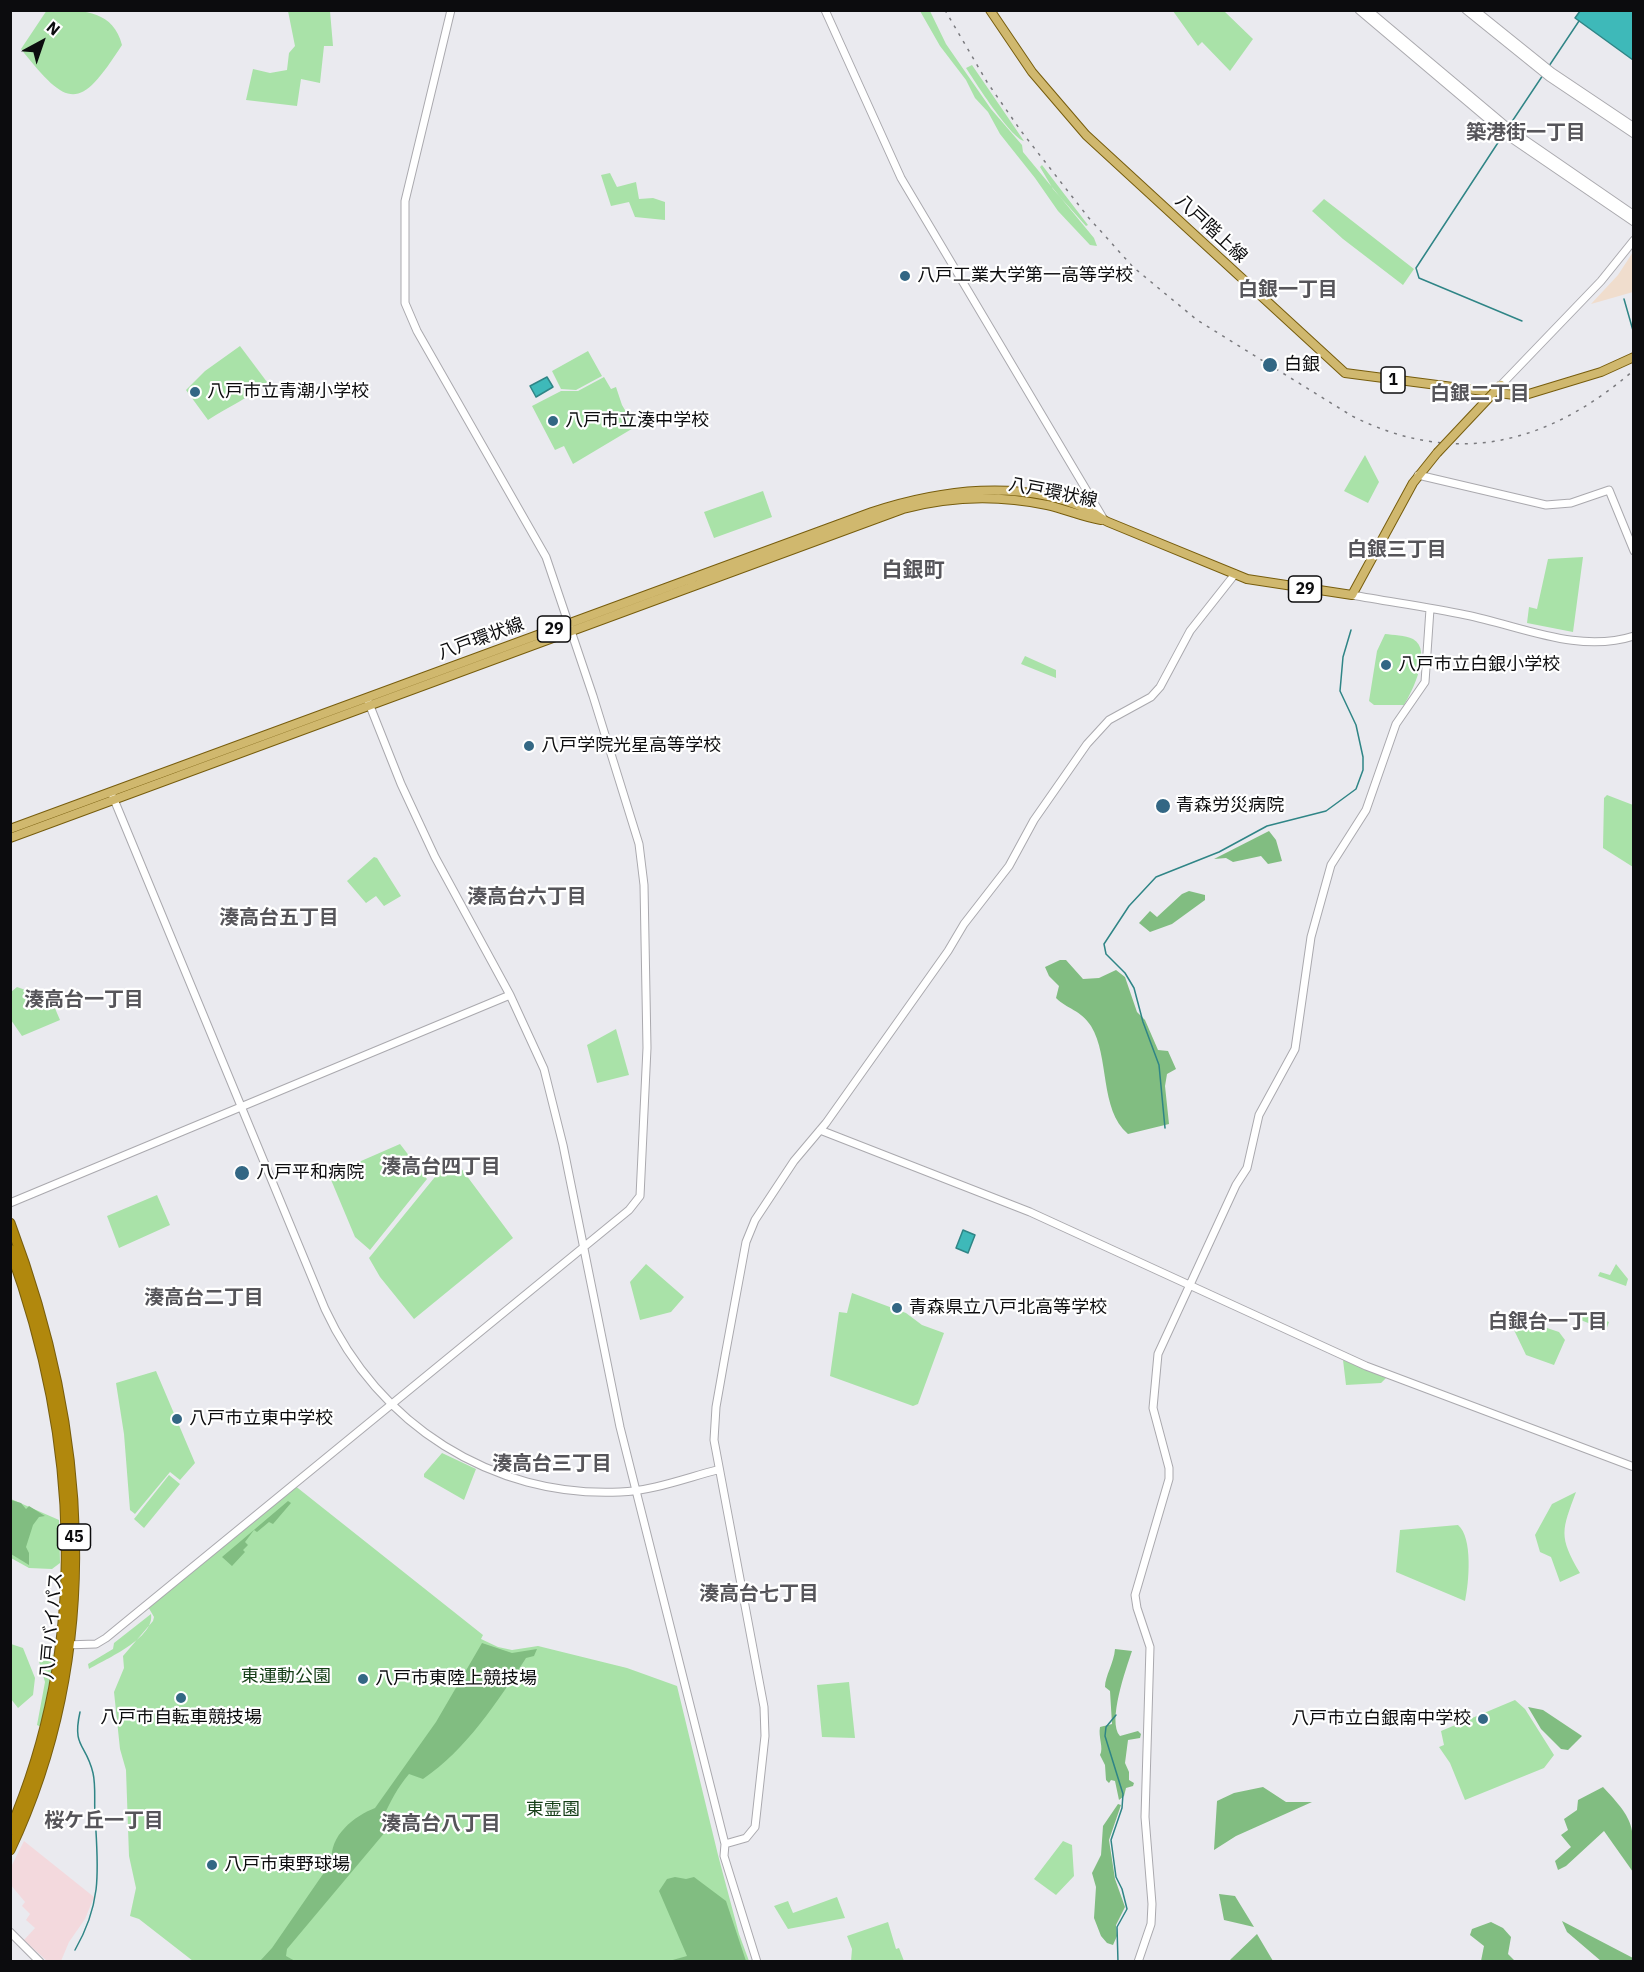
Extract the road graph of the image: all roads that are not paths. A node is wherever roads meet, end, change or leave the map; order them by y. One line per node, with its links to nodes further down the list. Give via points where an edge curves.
1 (451, 10): 23 (street, via 405,201 405,303 546,557)
2 (825, 10): 16 (street, via 901,178)
3 (990, 10): 13 (main road, 八戸階上線 / 1, via 1032,72 1086,135 1345,373 1522,396 1601,372)
4 (1359, 10): 11 (street, via 1508,136)
5 (1368, 10): 10 (street, via 1512,131)
6 (1466, 10): 9 (street, via 1549,77)
7 (1475, 10): 8 (street, via 1552,72)
8 (1634, 127)
9 (1634, 134)
10 (1634, 215)
11 (1634, 222)
12 (1634, 240): 14 (street, via 1601,281)
13 (1634, 357)
14 (1501, 385): 15 (main road, bridge)
15 (1418, 475): 19 (street, via 1546,505 1571,503 1609,490); 21 (main road)
16 (1086, 490): 17 (street, via 1085,503); 18 (street)
17 (1078, 507): 18 (main road, 八戸環状線 / 29); 23 (main road, 八戸環状線 / 29, via 1037,496 994,491 913,499)
18 (1104, 520): 20 (main road, 八戸環状線 / 29); 23 (main road, 八戸環状線 / 29, via 1010,500 957,499 915,506)
19 (1634, 551)
20 (1235, 574): 21 (main road, 八戸環状線 / 29, via 1264,583); 31 (street, via 1190,631 1160,687 1109,720 1087,744 1034,820 1009,866 968,918)
21 (1352, 595): 22 (street)
22 (1430, 609): 24 (street, via 1575,641 1607,642); 36 (street, via 1425,682 1396,724 1366,810 1331,865 1311,937 1294,1055 1259,1114 1247,1168)
23 (570, 627): 25 (main road, 八戸環状線 / 29); 34 (street, via 639,844 644,885 647,1048 640,1196 629,1210)
24 (1634, 636)
25 (368, 702): 26 (main road, 八戸環状線 / 29); 29 (street, via 435,857)
26 (112, 796): 27 (main road, 八戸環状線 / 29); 28 (main road, 八戸環状線 / 29); 30 (street)
27 (10, 829)
28 (10, 838)
29 (510, 995): 30 (street); 34 (street, via 544,1069)
30 (241, 1107): 32 (street); 37 (street, via 336,1333)
31 (820, 1130): 36 (street, via 1030,1212); 39 (street, via 755,1220 747,1242 716,1407)
32 (10, 1203)
33 (10, 1223): 41 (highway, 八戸バイパス / 45, via 48,1337 68,1435 74,1534)
34 (583, 1245): 37 (street); 40 (street)
35 (10, 1249): 41 (highway, 八戸バイパス / 45, via 41,1343 56,1412 66,1541)
36 (1189, 1285): 38 (street, via 1366,1366); 48 (street, via 1158,1354 1155,1370 1153,1408 1169,1479 1135,1595 1150,1647 1144,1806 1152,1916)
37 (391, 1405): 40 (street, via 442,1446 508,1477 580,1491); 41 (street, via 106,1638 96,1644)
38 (1634, 1467)
39 (717, 1470): 40 (street); 43 (street, via 765,1721 755,1827 746,1838)
40 (636, 1490): 43 (street)
41 (65, 1645): 42 (highway, 八戸バイパス / 45, via 50,1718); 44 (highway, 八戸バイパス / 45, via 63,1694 53,1739)
42 (10, 1830)
43 (725, 1844): 47 (street, via 724,1856)
44 (10, 1850)
45 (10, 1932): 46 (street)
46 (40, 1962)
47 (757, 1962)
48 (1138, 1962)

